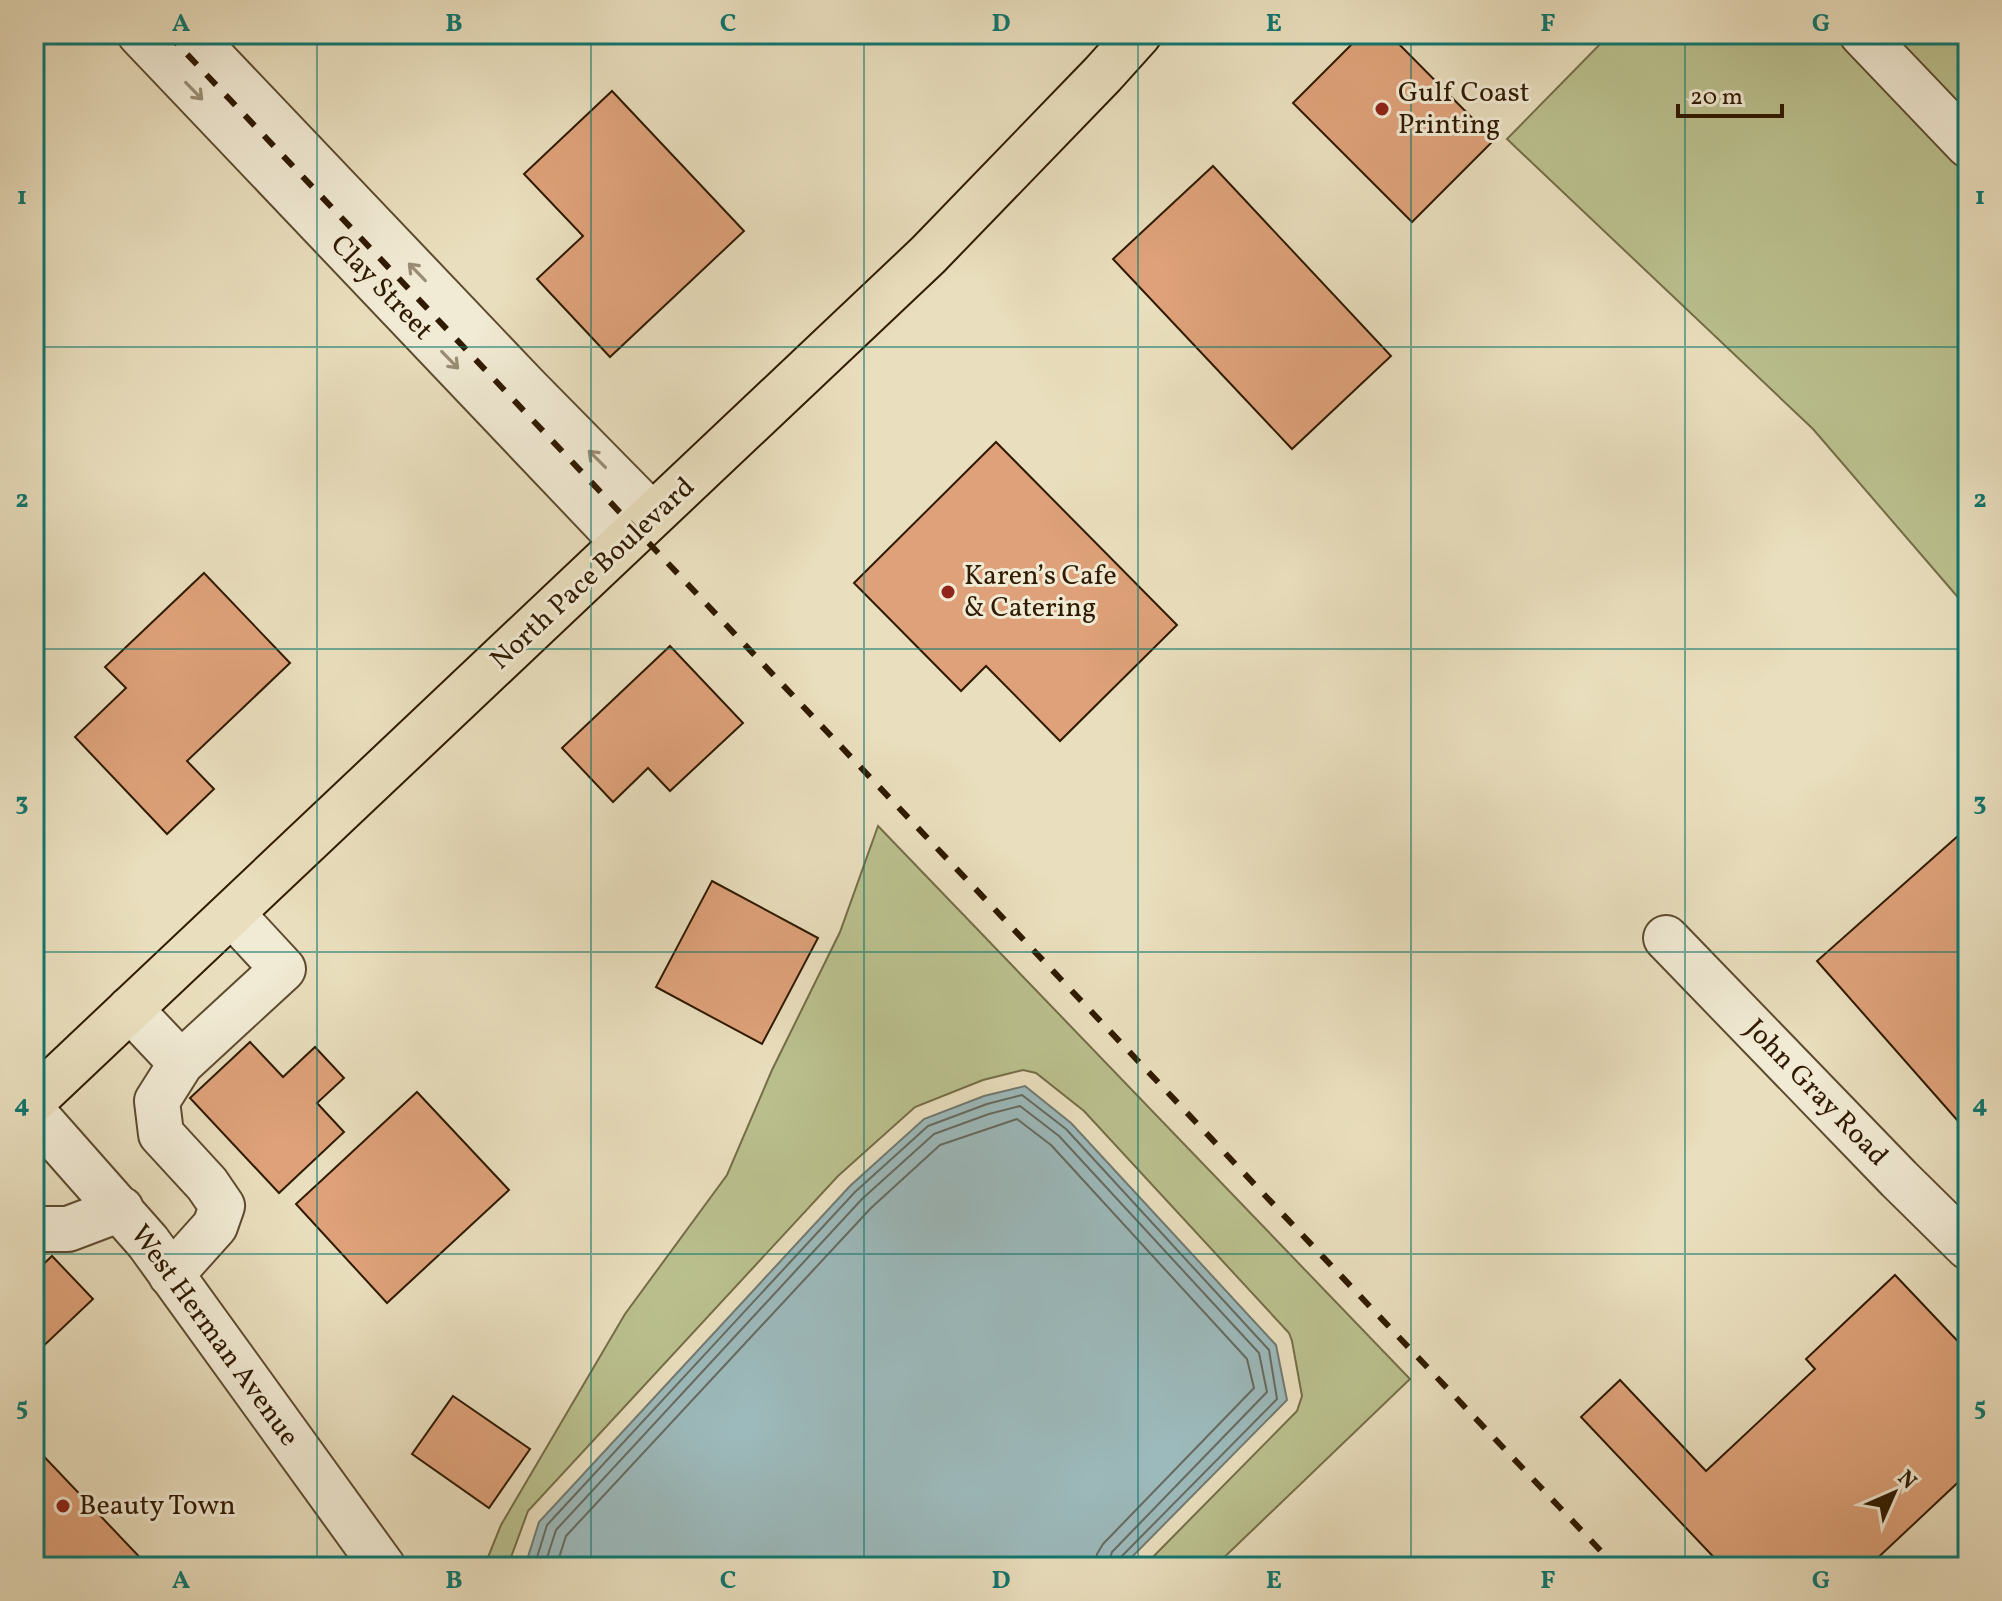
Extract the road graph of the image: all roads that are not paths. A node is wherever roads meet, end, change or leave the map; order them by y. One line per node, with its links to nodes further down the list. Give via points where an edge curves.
1 (140, 34): 6 (street, Clay Street, one-way to 6)
2 (190, 34): 6 (street, Clay Street, one-way to 2, via 515,376)
3 (1139, 34): 6 (main road, North Pace Boulevard, via 928,255)
4 (1862, 34): 5 (street)
5 (1968, 145)
6 (637, 528): 7 (main road, North Pace Boulevard)
7 (232, 914): 9 (main road, North Pace Boulevard); 10 (street, via 283,969)
8 (1666, 938): 15 (street, John Gray Road)
9 (130, 1009): 10 (street); 11 (main road, North Pace Boulevard)
10 (181, 1063): 16 (street, via 157,1101 161,1134 222,1206 215,1226)
11 (34, 1100)
12 (34, 1113): 13 (street, West Herman Avenue)
13 (121, 1209): 14 (street, via 68,1229); 16 (street, West Herman Avenue)
14 (34, 1229)
15 (1968, 1247)
16 (171, 1275): 17 (street, West Herman Avenue)
17 (383, 1567)

